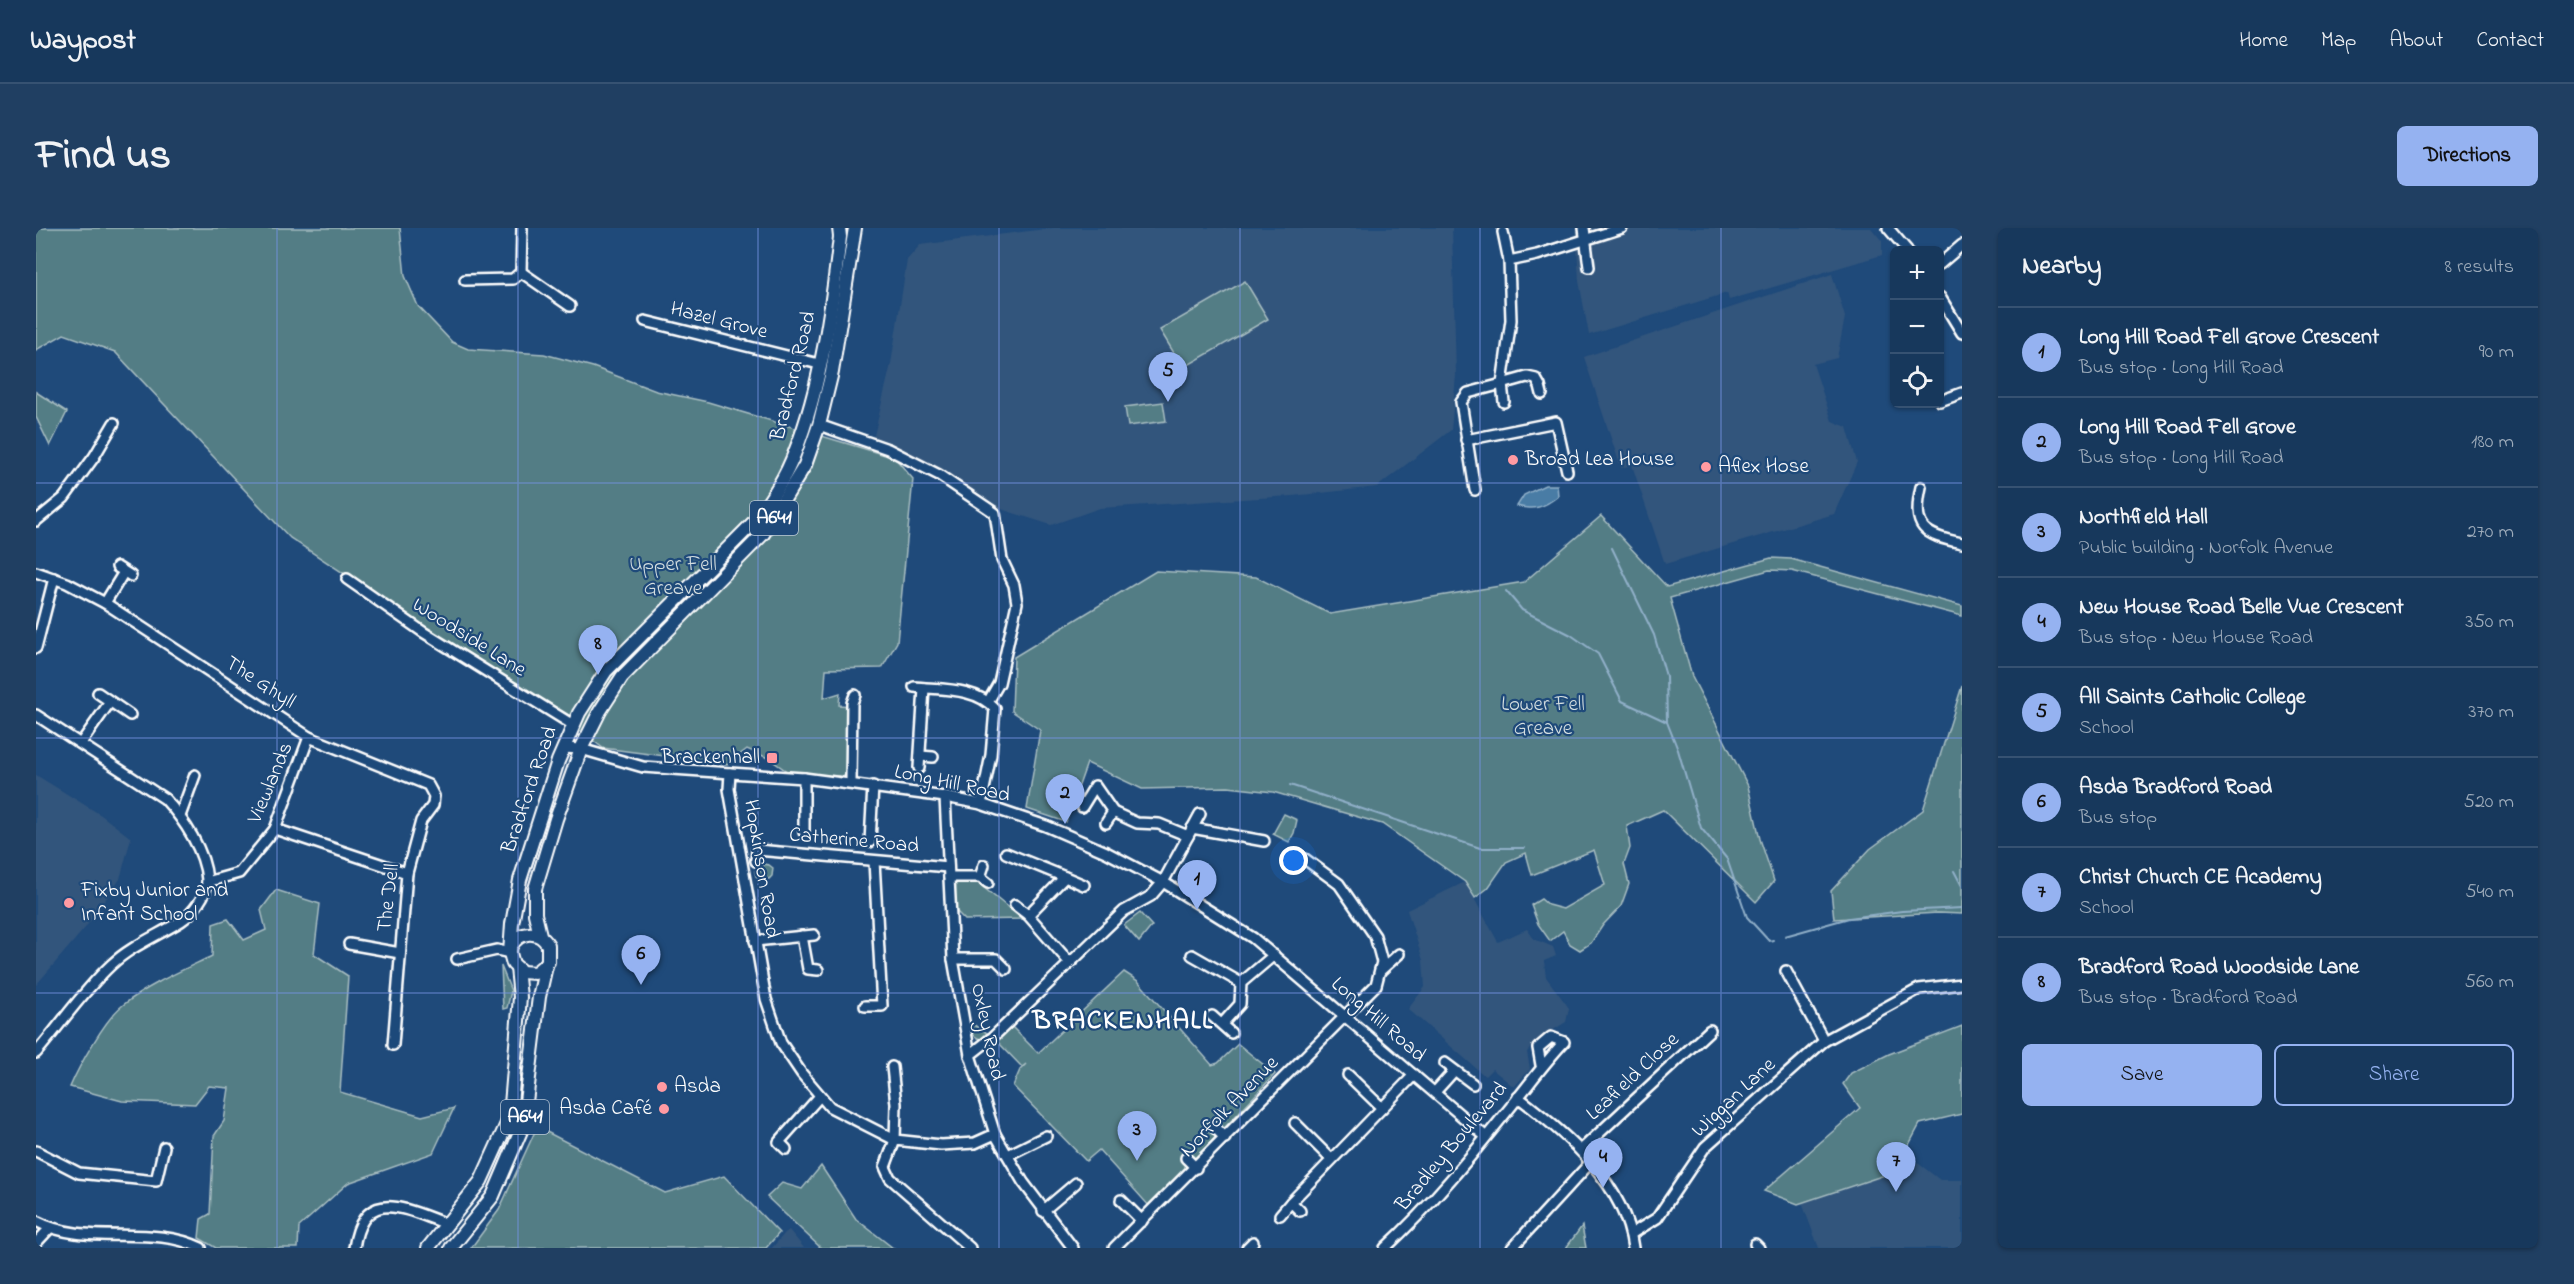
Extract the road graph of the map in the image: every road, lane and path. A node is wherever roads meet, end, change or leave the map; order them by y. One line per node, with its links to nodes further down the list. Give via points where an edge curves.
1 (522, 228): 14 (street)
2 (839, 228): 20 (main road, Bradford Road / A641, via 834,293)
3 (855, 228): 27 (main road, Bradford Road / A641, via 840,331)
4 (1584, 228): 8 (street)
5 (1622, 228): 8 (street)
6 (1888, 228): 10 (street)
7 (1503, 232): 11 (street)
8 (1585, 240): 11 (street); 13 (street)
9 (1962, 245): 12 (street)
10 (1904, 246)
11 (1509, 261): 21 (street, via 1511,320)
12 (1944, 261)
13 (1589, 267)
14 (520, 272): 15 (street, via 513,279); 17 (street)
15 (465, 280)
16 (1942, 300): 19 (street)
17 (570, 306)
18 (645, 321): 20 (street, Hazel Grove)
19 (1962, 333)
20 (819, 364): 46 (main road, Bradford Road / A641, via 799,443 774,493 738,539 606,671)
21 (1502, 384): 23 (street, via 1527,377 1536,379); 25 (street); 28 (street, via 1468,393 1461,402)
22 (1962, 393): 24 (street)
23 (1542, 394)
24 (1944, 400)
25 (1504, 402)
26 (114, 423): 32 (street, via 64,498)
27 (819, 425): 42 (street, via 888,449 939,475 995,513 1002,560 1014,585 1017,603 999,683); 50 (main road, Bradford Road / A641, via 805,465 763,534 622,677)
28 (1466, 440): 29 (street, via 1556,422); 31 (street)
29 (1567, 471)
30 (1921, 487): 33 (street, via 1917,506 1920,521 1934,536)
31 (1475, 490)
32 (36, 521)
33 (1962, 543)
34 (36, 572): 36 (street, The Ghyll)
35 (124, 572): 38 (street)
36 (54, 578): 38 (street, The Ghyll); 39 (street)
37 (347, 579): 46 (street, Woodside Lane)
38 (105, 603): 47 (street, The Ghyll)
39 (36, 648)
40 (98, 693): 41 (street)
41 (110, 702): 45 (street); 48 (street)
42 (988, 702): 51 (street, via 958,691 919,688); 61 (street, via 994,709 994,724)
43 (841, 703): 58 (street, via 854,699)
44 (36, 715): 48 (street)
45 (130, 715)
46 (573, 726): 49 (main road, Bradford Road / A641)
47 (309, 737): 55 (street, The Ghyll); 67 (street, Viewlands)
48 (81, 743): 65 (street, via 165,799)
49 (563, 748): 50 (street, Long Hill Road); 93 (main road, Bradford Road / A641, via 520,880)
50 (581, 749): 54 (street, Long Hill Road, via 643,767); 88 (main road, Bradford Road / A641, via 535,889)
51 (920, 756): 52 (street); 53 (street)
52 (933, 757)
53 (919, 768)
54 (730, 773): 57 (street, Long Hill Road); 72 (street, Hopkinson Road, via 729,789)
55 (406, 774): 80 (street, The Dell, via 428,785 434,796 433,805 421,821)
56 (195, 775): 65 (street)
57 (804, 778): 58 (street, Long Hill Road); 68 (street, via 799,821)
58 (852, 783): 59 (street, Long Hill Road)
59 (873, 786): 60 (street, Long Hill Road); 70 (street)
60 (945, 797): 61 (street, Long Hill Road); 79 (street, Oxley Road)
61 (981, 804): 84 (street, Long Hill Road, via 1046,826)
62 (1082, 807): 63 (street, via 1095,786)
63 (1113, 812): 66 (street); 69 (street, via 1137,823)
64 (1200, 814): 69 (street)
65 (180, 816): 83 (street, via 200,853)
66 (1106, 823)
67 (275, 829): 80 (street); 83 (street, Viewlands, via 239,873)
68 (804, 832)
69 (1190, 832): 71 (street); 84 (street)
70 (870, 842)
71 (1264, 842)
72 (740, 849): 73 (street, Catherine Road); 92 (street, Hopkinson Road)
73 (757, 850): 76 (street, Catherine Road); 77 (street, Catherine Road)
74 (1006, 853): 82 (street)
75 (1305, 859): 105 (street, via 1339,884 1375,936 1382,962)
76 (756, 861)
77 (874, 861): 79 (street, Catherine Road); 109 (street, via 882,1006)
78 (984, 865): 81 (street, via 983,880)
79 (948, 867): 81 (street, Oxley Road)
80 (407, 873): 94 (street, The Dell)
81 (949, 877): 99 (street, Oxley Road)
82 (1065, 877): 85 (street); 87 (street)
83 (207, 882): 117 (street, via 197,907 183,920 109,966)
84 (1163, 882): 97 (street, Long Hill Road); 100 (street, via 1152,896 1124,910)
85 (1084, 885)
86 (1015, 904): 87 (street)
87 (1028, 915): 100 (street)
88 (540, 935): 93 (main road, via 520,936); 101 (main road, Bradford Road, via 550,950)
89 (813, 935): 90 (street)
90 (802, 936): 92 (street); 104 (street, via 808,969)
91 (350, 944): 94 (street)
92 (756, 946): 127 (street, Hopkinson Road, via 764,971 766,999 781,1043)
93 (511, 950): 98 (street); 102 (main road, Bradford Road)
94 (400, 953): 116 (street, The Dell)
95 (1399, 954): 105 (street, Norfolk Avenue)
96 (1192, 955): 107 (street)
97 (1274, 955): 107 (street); 110 (street, Long Hill Road)
98 (457, 959)
99 (953, 959): 103 (street, via 996,958); 118 (street, Oxley Road)
100 (1070, 963): 118 (street)
101 (546, 966): 102 (main road, via 535,973); 161 (main road, Bradford Road / A641, via 523,1126 493,1196)
102 (517, 968): 154 (main road, Bradford Road / A641, via 520,997 510,1117 481,1181)
103 (1006, 969)
104 (818, 970)
105 (1380, 971): 110 (street, Norfolk Avenue, via 1376,985)
106 (1786, 971): 115 (street)
107 (1241, 983): 112 (street, via 1240,1004)
108 (1962, 984): 115 (street, Wiggan Lane, via 1919,989)
109 (865, 1005)
110 (1345, 1014): 124 (street, Long Hill Road); 135 (street, Norfolk Avenue)
111 (1212, 1016): 112 (street)
112 (1222, 1024): 114 (street)
113 (1710, 1030): 139 (street, Leafield Close)
114 (1231, 1033)
115 (1824, 1041): 156 (street, Wiggan Lane, via 1705,1147 1657,1218)
116 (393, 1046)
117 (36, 1053)
118 (970, 1055): 132 (street, Oxley Road)
119 (1445, 1063): 121 (street)
120 (1541, 1065): 128 (street, Bradley Boulevard)
121 (1454, 1071): 125 (street); 126 (street)
122 (896, 1074): 136 (street)
123 (1348, 1075): 129 (street)
124 (1414, 1075): 126 (street, Long Hill Road); 129 (street)
125 (1473, 1084)
126 (1435, 1092): 134 (street, Long Hill Road)
127 (820, 1096): 136 (street, Hopkinson Road, via 830,1107); 137 (street)
128 (1518, 1097): 134 (street, Bradley Boulevard); 139 (street)
129 (1382, 1108): 143 (street)
130 (1295, 1123): 143 (street)
131 (1212, 1126): 135 (street)
132 (995, 1134): 136 (street, Hopkinson Road, via 963,1144); 141 (street, Oxley Road)
133 (1046, 1136): 141 (street)
134 (1485, 1136): 165 (street, Bradley Boulevard, via 1412,1223)
135 (1225, 1138): 145 (street, Norfolk Avenue)
136 (895, 1140): 162 (street, via 885,1167 890,1178)
137 (779, 1143)
138 (164, 1147): 140 (street, via 156,1180 79,1173)
139 (1581, 1150): 144 (street)
140 (36, 1151)
141 (1008, 1155): 150 (street, Oxley Road)
142 (1186, 1158): 145 (street)
143 (1331, 1160): 147 (street)
144 (1591, 1162): 156 (street, via 1603,1177); 166 (street)
145 (1196, 1168): 153 (street, Norfolk Avenue)
146 (1076, 1183): 150 (street)
147 (1291, 1202): 149 (street); 151 (street)
148 (1128, 1203): 153 (street)
149 (1300, 1210)
150 (1043, 1211): 163 (street, Oxley Road)
151 (1280, 1215)
152 (36, 1221): 155 (street)
153 (1142, 1221): 164 (street, Norfolk Avenue)
154 (447, 1224): 159 (street, via 403,1208 378,1206 359,1228); 160 (main road, Bradford Road / A641)
155 (50, 1228): 157 (street); 158 (street, via 172,1239)
156 (1631, 1234): 167 (street)
157 (36, 1243)
158 (201, 1248)
159 (354, 1248)
160 (428, 1248)
161 (451, 1248)
162 (970, 1248)
163 (1073, 1248)
164 (1114, 1248)
165 (1385, 1248)
166 (1512, 1248)
167 (1633, 1248)

